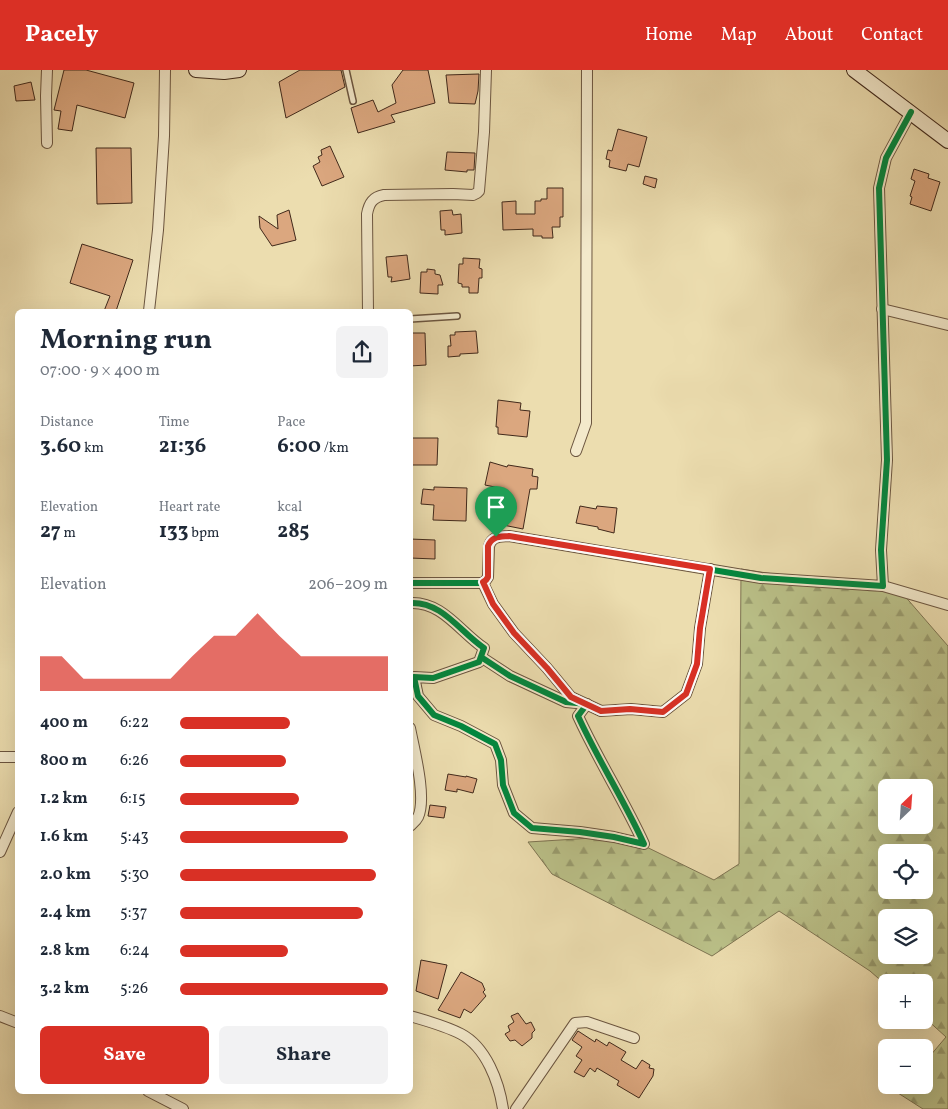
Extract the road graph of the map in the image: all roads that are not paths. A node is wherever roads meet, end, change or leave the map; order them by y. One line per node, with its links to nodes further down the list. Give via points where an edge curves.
1 (47, 70): 12 (street)
2 (165, 70): 13 (street, via 164,136)
3 (196, 70): 4 (main road)
4 (239, 70)
5 (346, 70): 9 (lane)
6 (486, 70): 14 (street, via 480,189 473,195 384,195 372,200 367,214)
7 (588, 70): 19 (street, via 586,423)
8 (854, 70): 10 (main road)
9 (353, 101)
10 (911, 112): 11 (main road); 15 (street, via 886,158 879,188)
11 (948, 141)
12 (47, 143)
13 (150, 309)
14 (368, 309)
15 (882, 309): 18 (street); 23 (street, via 887,460 881,550)
16 (457, 316): 17 (lane)
17 (413, 319)
18 (948, 326)
19 (576, 451)
20 (710, 569): 22 (street, via 502,536 496,537 488,546 488,577); 23 (street, via 762,578); 27 (street, via 697,664 686,694 663,712 601,711)
21 (413, 582): 22 (street)
22 (483, 582): 27 (street, via 493,604 514,633 571,697)
23 (883, 586): 25 (street)
24 (413, 603): 26 (street, via 420,602 439,610 484,648)
25 (948, 605)
26 (481, 656): 27 (street, via 510,676 566,702); 27 (street, via 479,662 433,678 414,677 418,696 434,715 495,744 501,760 503,785 514,813 532,828 588,833 644,844 578,716)
27 (587, 704)
28 (413, 744): 32 (street, via 421,799 417,819)
29 (0, 757): 30 (street)
30 (15, 757)
31 (15, 819): 33 (street)
32 (413, 823)
33 (0, 852)
34 (0, 1016): 36 (street)
35 (413, 1017): 40 (street, via 461,1034 476,1045 492,1071)
36 (15, 1022)
37 (634, 1038): 41 (street, via 587,1022 575,1023)
38 (154, 1094): 39 (street)
39 (183, 1109)
40 (503, 1109)
41 (516, 1109)

